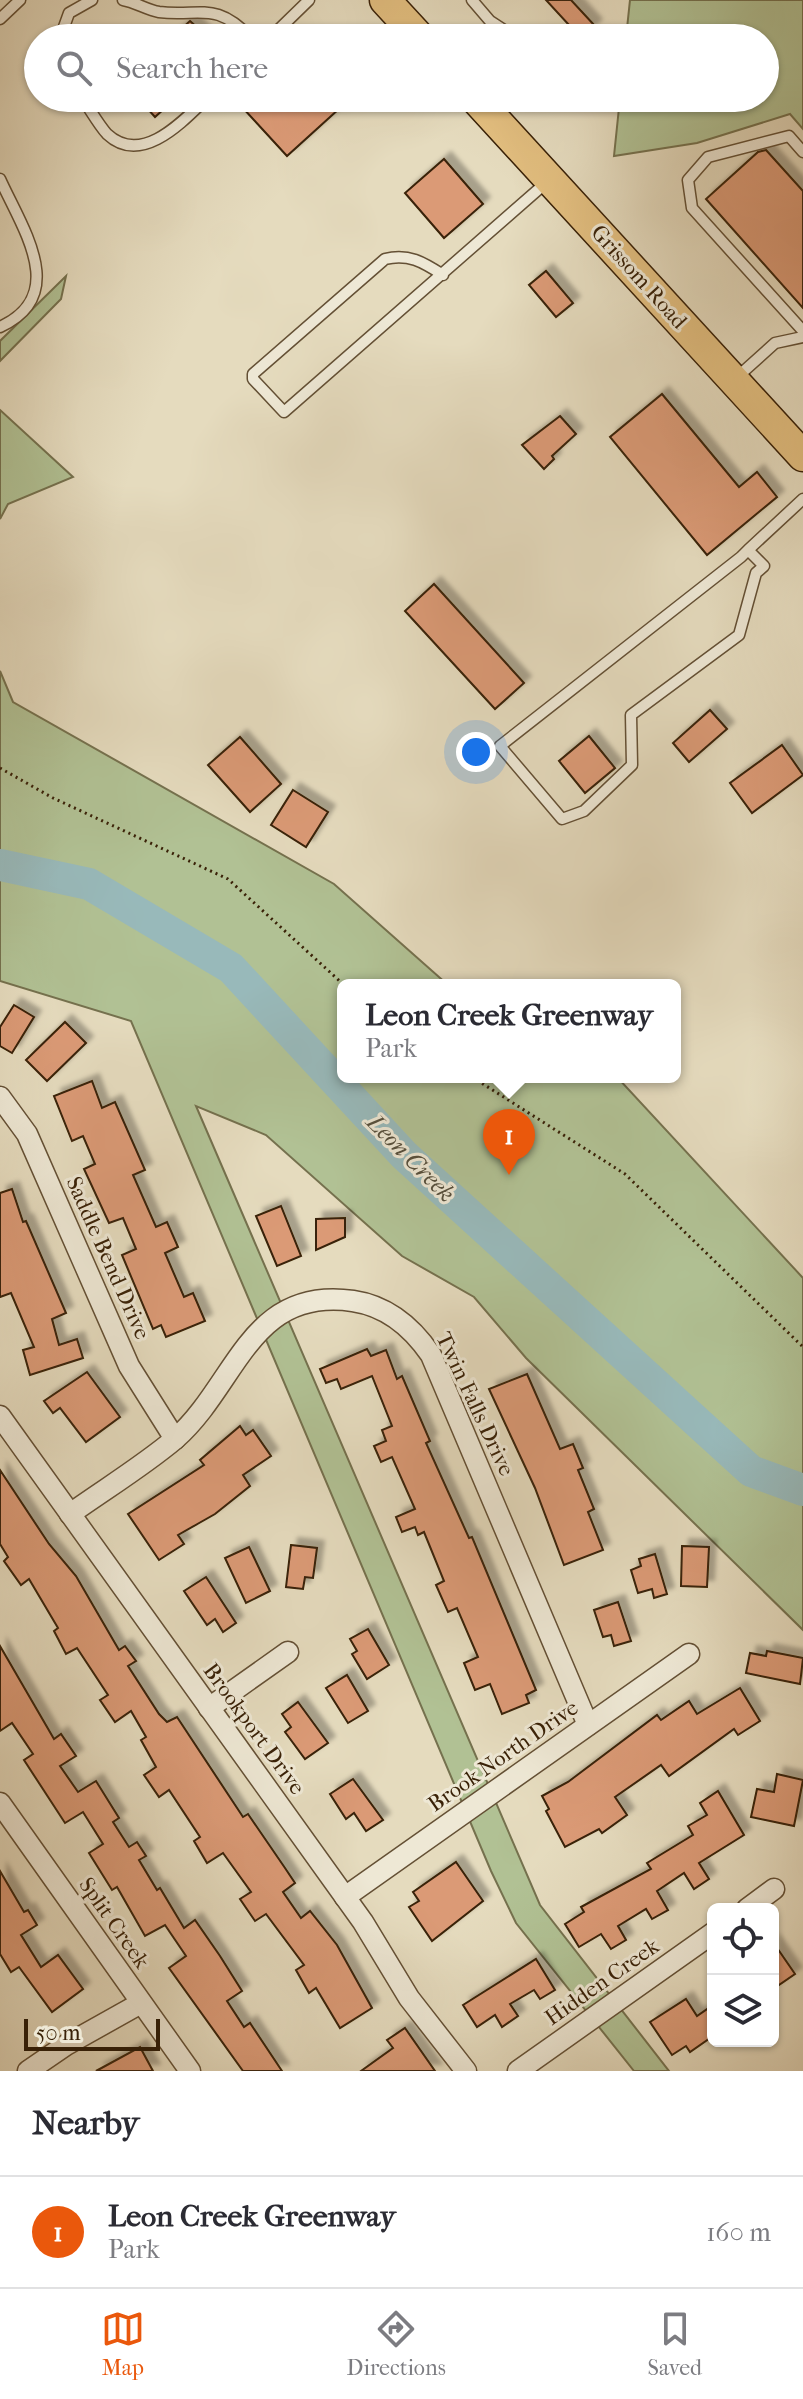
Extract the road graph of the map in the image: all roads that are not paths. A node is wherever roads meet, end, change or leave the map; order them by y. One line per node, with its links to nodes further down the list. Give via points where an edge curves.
1 (20, 0): 7 (lane)
2 (92, 0): 8 (lane, via 69,13)
3 (123, 0): 9 (lane, via 158,12 202,10)
4 (309, 0): 10 (lane)
5 (385, 0): 11 (main road)
6 (472, 0): 12 (lane)
7 (0, 19)
8 (65, 24)
9 (237, 24)
10 (284, 24)
11 (407, 24)
12 (495, 24)
13 (92, 112): 14 (lane, via 109,136 135,145 169,135)
14 (193, 112)
15 (488, 112): 18 (main road, Grissom Road)
16 (803, 152): 21 (lane, via 789,136 708,157 688,180 692,208)
17 (0, 179): 20 (lane, via 36,260 38,284 25,310)
18 (550, 179): 19 (lane); 23 (main road, Grissom Road)
19 (443, 275): 19 (lane, via 284,412 253,379 385,259 418,259)
20 (0, 327)
21 (803, 331)
22 (803, 337): 23 (lane, via 775,343)
23 (734, 380): 24 (main road, Grissom Road)
24 (803, 456)
25 (803, 499): 26 (lane)
26 (748, 550): 26 (lane, via 500,746 562,819 584,811 632,765 631,715 739,635 756,573 764,566)
27 (0, 1097): 29 (street, Saddle Bend Drive, via 27,1134 129,1366)
28 (0, 1416): 30 (street, Brookport Drive)
29 (175, 1439): 30 (street, Twin Falls Drive); 34 (street, Twin Falls Drive, via 200,1413 257,1332 283,1311 310,1301 338,1299 366,1303 401,1321 431,1355)
30 (70, 1514): 33 (street, Brookport Drive)
31 (288, 1652): 33 (street)
32 (689, 1654): 34 (street, Brook North Drive)
33 (209, 1708): 37 (street, Brookport Drive)
34 (588, 1725): 37 (street, Brook North Drive)
35 (0, 1803): 40 (street, Split Creek)
36 (774, 1889): 38 (street)
37 (345, 1897): 43 (street, Brookport Drive, via 409,1998)
38 (755, 1903)
39 (707, 1937): 44 (street, Hidden Creek)
40 (141, 2003): 41 (street); 42 (street, Split Creek)
41 (28, 2071)
42 (190, 2071)
43 (466, 2071)
44 (518, 2071)

